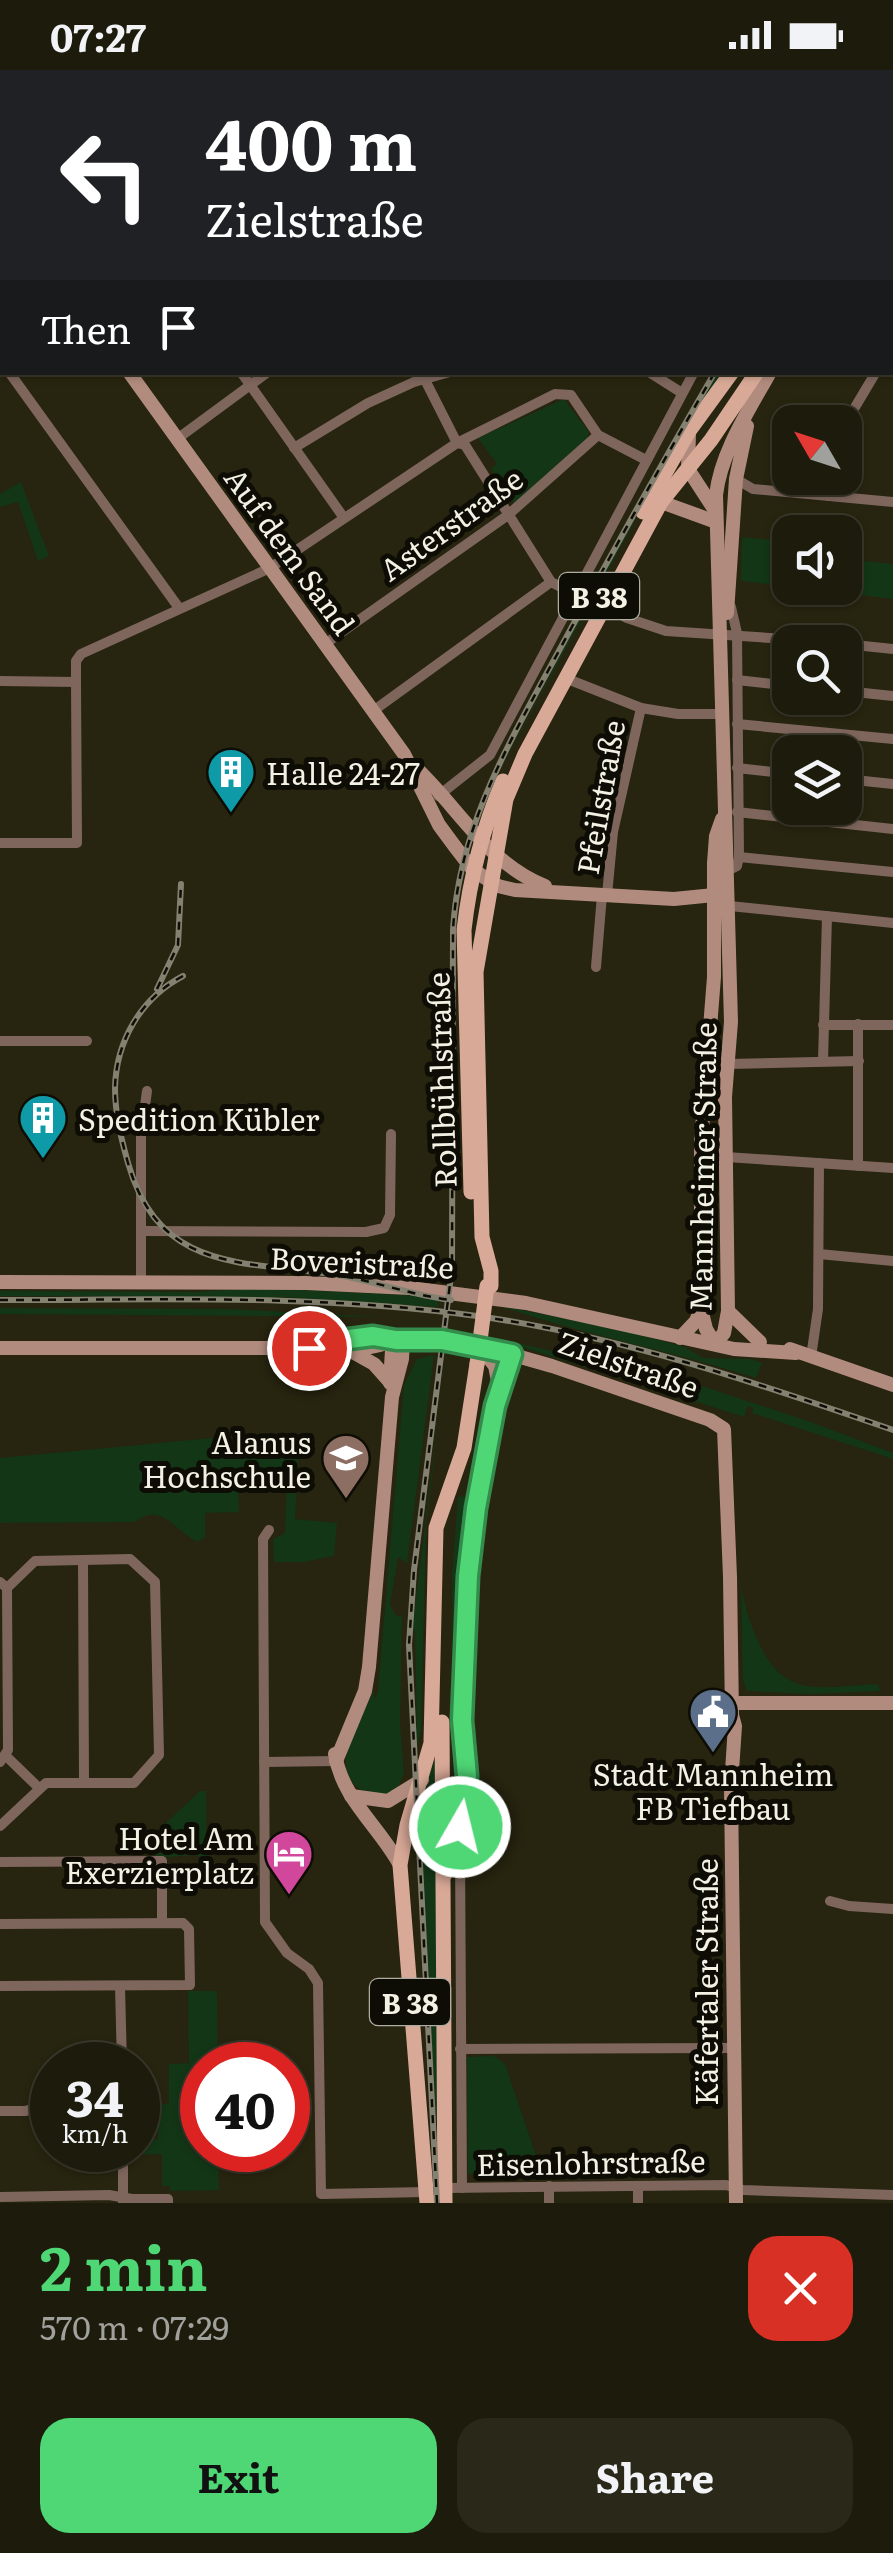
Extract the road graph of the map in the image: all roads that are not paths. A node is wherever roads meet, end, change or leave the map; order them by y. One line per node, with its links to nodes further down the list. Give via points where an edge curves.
1 (11, 375): 42 (street)
2 (131, 375): 20 (street, Auf dem Sand)
3 (242, 375): 13 (street)
4 (264, 375): 13 (street)
5 (654, 375): 15 (street)
6 (692, 375): 15 (street)
7 (730, 375): 18 (main road, B 38)
8 (746, 375): 14 (street)
9 (755, 375): 14 (main road, B 38)
10 (768, 375): 17 (street, Mannheimer Straße)
11 (874, 375): 16 (street)
12 (423, 376): 22 (street); 23 (street)
13 (250, 386): 20 (street); 23 (street)
14 (744, 392): 21 (main road, B 38)
15 (682, 393): 24 (street)
16 (856, 405)
17 (748, 415): 25 (street, Mannheimer Straße); 27 (street, Mannheimer Straße)
18 (689, 432): 26 (street); 68 (main road, Rollbühlstraße / B 38, via 521,741)
19 (598, 434): 22 (street, via 571,395 555,394); 24 (street); 35 (street, Asterstraße)
20 (177, 439): 39 (street, Auf dem Sand)
21 (711, 440): 25 (street); 26 (main road, B 38)
22 (457, 443): 35 (street); 37 (street)
23 (294, 448): 37 (street)
24 (646, 460): 41 (street)
25 (725, 462): 27 (street); 29 (street, Mannheimer Straße)
26 (688, 469): 28 (street); 32 (main road, Rollbühlstraße / B 38)
27 (736, 479): 29 (street); 30 (street); 34 (street, Mannheimer Straße)
28 (700, 487): 29 (street); 36 (street)
29 (717, 487): 36 (street, Mannheimer Straße)
30 (754, 489): 31 (street); 34 (street)
31 (828, 496): 33 (street)
32 (661, 502): 36 (street); 43 (main road, Rollbühlstraße / B 38)
33 (893, 502)
34 (734, 504): 38 (street, Mannheimer Straße)
35 (508, 515): 40 (street); 46 (street, Asterstraße)
36 (716, 517): 38 (street, Mannheimer Straße)
37 (344, 518): 39 (street)
38 (724, 558): 44 (street, Mannheimer Straße); 44 (street, Mannheimer Straße)
39 (270, 568): 42 (street); 46 (street, Auf dem Sand)
40 (551, 582): 41 (street); 57 (street)
41 (576, 594): 65 (street, via 490,755)
42 (180, 608): 52 (street, via 81,654)
43 (607, 608): 44 (street, via 666,630); 49 (main road, Rollbühlstraße / B 38)
44 (730, 634): 45 (street); 50 (street, Mannheimer Straße); 58 (street, Mannheimer Straße)
45 (772, 637)
46 (324, 644): 57 (street, Auf dem Sand)
47 (862, 646): 48 (street)
48 (893, 649)
49 (569, 679): 56 (street); 75 (main road, Rollbühlstraße / B 38, via 514,776)
50 (737, 680): 53 (street); 58 (street, Mannheimer Straße)
51 (0, 682): 52 (street)
52 (76, 682): 71 (street, via 77,843)
53 (772, 684)
54 (862, 693): 55 (street)
55 (893, 696)
56 (640, 708): 58 (street); 78 (street, Pfeilstraße)
57 (373, 711): 60 (street, Auf dem Sand)
58 (724, 718): 59 (street); 61 (street, Mannheimer Straße); 67 (street, Mannheimer Straße)
59 (893, 740)
60 (407, 760): 65 (street, Auf dem Sand); 66 (street, Auf dem Sand)
61 (737, 768): 62 (street); 67 (street, Mannheimer Straße)
62 (772, 772)
63 (862, 781): 64 (street)
64 (893, 784)
65 (442, 792): 66 (street); 69 (street, Auf dem Sand)
66 (429, 802): 72 (street, Auf dem Sand, via 439,825)
67 (731, 812): 70 (street); 73 (street, Mannheimer Straße); 74 (street, Mannheimer Straße)
68 (490, 813): 69 (street); 72 (main road, Rollbühlstraße / B 38)
69 (467, 825): 72 (street, Auf dem Sand)
70 (893, 828)
71 (0, 843)
72 (476, 857): 75 (street); 75 (street, Auf dem Sand); 106 (main road, Rollbühlstraße / B 38, via 464,930 466,1036 473,1226)
73 (739, 857): 74 (street, via 737,866); 76 (street)
74 (721, 867): 79 (street, Mannheimer Straße)
75 (492, 869): 77 (street); 77 (street); 81 (main road, Rollbühlstraße / B 38)
76 (893, 872)
77 (521, 885): 78 (street); 81 (street)
78 (604, 895): 79 (street); 83 (street, Pfeilstraße)
79 (720, 903): 80 (street); 84 (street, Mannheimer Straße); 85 (street, Mannheimer Straße)
80 (827, 916): 82 (street); 87 (street)
81 (483, 918): 106 (main road, Rollbühlstraße / B 38, via 476,1004)
82 (893, 922)
83 (596, 968)
84 (710, 1019): 85 (street, via 723,1026); 89 (street, Mannheimer Straße)
85 (732, 1022): 92 (street, Mannheimer Straße)
86 (858, 1024): 87 (street); 88 (street); 93 (street)
87 (823, 1025): 94 (street)
88 (893, 1025)
89 (709, 1040): 92 (street, via 718,1038); 107 (street, Mannheimer Straße)
90 (0, 1041): 91 (street)
91 (84, 1041)
92 (728, 1059): 94 (street); 97 (street, Mannheimer Straße)
93 (859, 1061): 94 (street); 99 (street)
94 (823, 1062)
95 (147, 1091): 101 (street)
96 (391, 1134): 101 (street, via 390,1215 384,1228)
97 (726, 1157): 98 (street); 108 (street, Mannheimer Straße)
98 (818, 1163): 99 (street); 102 (street)
99 (858, 1166): 100 (street)
100 (893, 1168)
101 (142, 1231): 105 (street)
102 (819, 1254): 103 (street); 118 (street, via 818,1308)
103 (893, 1261)
104 (0, 1282): 105 (street, Boveristraße)
105 (141, 1282): 109 (street, Boveristraße, via 410,1288 526,1303)
106 (489, 1286): 119 (main road, B 38, bridge)
107 (701, 1309): 108 (street, via 715,1319); 109 (street); 112 (street, Mannheimer Straße)
108 (728, 1311): 111 (street); 112 (street, Mannheimer Straße)
109 (680, 1338): 112 (street, Boveristraße)
110 (400, 1340): 113 (street, Zielstraße); 115 (street, Zielstraße, via 373,1336); 116 (street, Zielstraße); 122 (street, via 392,1350)
111 (760, 1342): 112 (street); 118 (street)
112 (716, 1344): 118 (street)
113 (478, 1345): 117 (street, Zielstraße); 119 (street)
114 (0, 1348): 115 (street, Zielstraße)
115 (309, 1348): 116 (street, Zielstraße)
116 (349, 1350): 122 (street, via 374,1364)
117 (509, 1352): 119 (street); 121 (street); 123 (street, Zielstraße)
118 (803, 1355): 120 (street)
119 (485, 1365): 121 (street); 135 (main road, B 38, via 436,1528 434,1712); 138 (main road, B 38, via 472,1440 443,1534)
120 (893, 1385)
121 (499, 1386): 133 (street, via 463,1636)
122 (391, 1390): 132 (street, via 369,1667)
123 (724, 1429): 129 (street, Käfertaler Straße)
124 (269, 1530): 134 (street, via 263,1539)
125 (83, 1560): 126 (street, via 35,1562); 136 (street); 136 (street, via 137,1563 157,1586 158,1630 157,1760 134,1782)
126 (3, 1585): 127 (street)
127 (3, 1639): 130 (street)
128 (893, 1702): 129 (street)
129 (732, 1709): 153 (street, Käfertaler Straße, via 727,1744)
130 (4, 1718): 131 (street)
131 (3, 1759): 137 (street)
132 (336, 1761): 134 (street); 139 (street)
133 (464, 1761): 138 (street, via 456,1790); 141 (street)
134 (264, 1762): 164 (street, via 265,1922 318,1984 321,2194)
135 (422, 1780): 139 (street, via 388,1801); 143 (main road, B 38)
136 (84, 1783): 137 (street)
137 (38, 1788): 140 (street)
138 (442, 1788): 144 (main road, B 38)
139 (350, 1796): 143 (street)
140 (0, 1826)
141 (460, 1849): 144 (street); 149 (street)
142 (0, 1862): 147 (street, via 162,1861)
143 (400, 1865): 165 (main road, B 38)
144 (443, 1876): 149 (main road, B 38)
145 (830, 1901): 146 (street)
146 (893, 1908)
147 (162, 1923): 148 (street); 151 (street, via 189,1929 190,1984)
148 (0, 1924)
149 (452, 1967): 154 (street); 160 (main road, B 38)
150 (0, 1986): 151 (street)
151 (120, 1986): 152 (street)
152 (121, 2042)
153 (733, 2048): 154 (street); 161 (street, Käfertaler Straße)
154 (460, 2049): 160 (street)
155 (30, 2110): 156 (street)
156 (0, 2111)
157 (123, 2172): 167 (street)
158 (549, 2186): 159 (street, Eisenlohrstraße); 160 (street, Eisenlohrstraße); 169 (street)
159 (638, 2186): 161 (street, Eisenlohrstraße, via 726,2185); 170 (street)
160 (451, 2193)
161 (736, 2195): 162 (street, Eisenlohrstraße)
162 (893, 2196)
163 (0, 2197): 166 (street)
164 (347, 2198): 165 (street)
165 (427, 2198)
166 (45, 2200): 167 (street)
167 (123, 2200): 168 (street)
168 (168, 2201)
169 (549, 2203)
170 (638, 2203)

